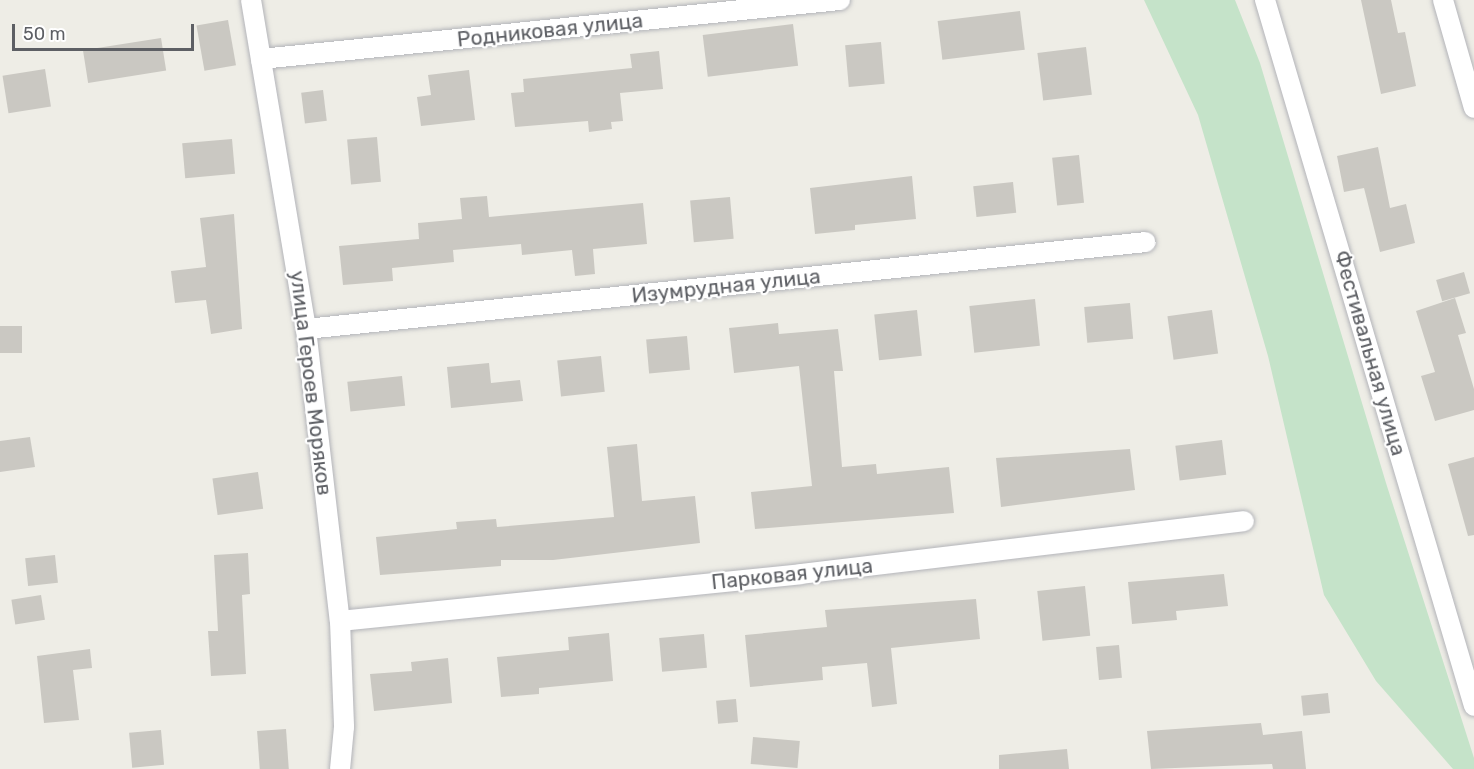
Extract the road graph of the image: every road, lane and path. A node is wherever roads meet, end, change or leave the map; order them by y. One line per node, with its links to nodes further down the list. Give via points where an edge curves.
1 (251, 0): 5 (street, улица Героев Моряков)
2 (840, 0): 5 (street, Родниковая улица)
3 (1265, 0): 11 (street, Фестивальная улица)
4 (1443, 0): 6 (street)
5 (261, 59): 8 (street, улица Героев Моряков)
6 (1474, 108)
7 (1146, 242): 8 (street, Изумрудная улица)
8 (306, 329): 10 (street, улица Героев Моряков)
9 (1244, 521): 10 (street, Парковая улица, via 801,574)
10 (340, 621): 12 (street, улица Героев Моряков, via 344,727)
11 (1474, 706)
12 (340, 769)

